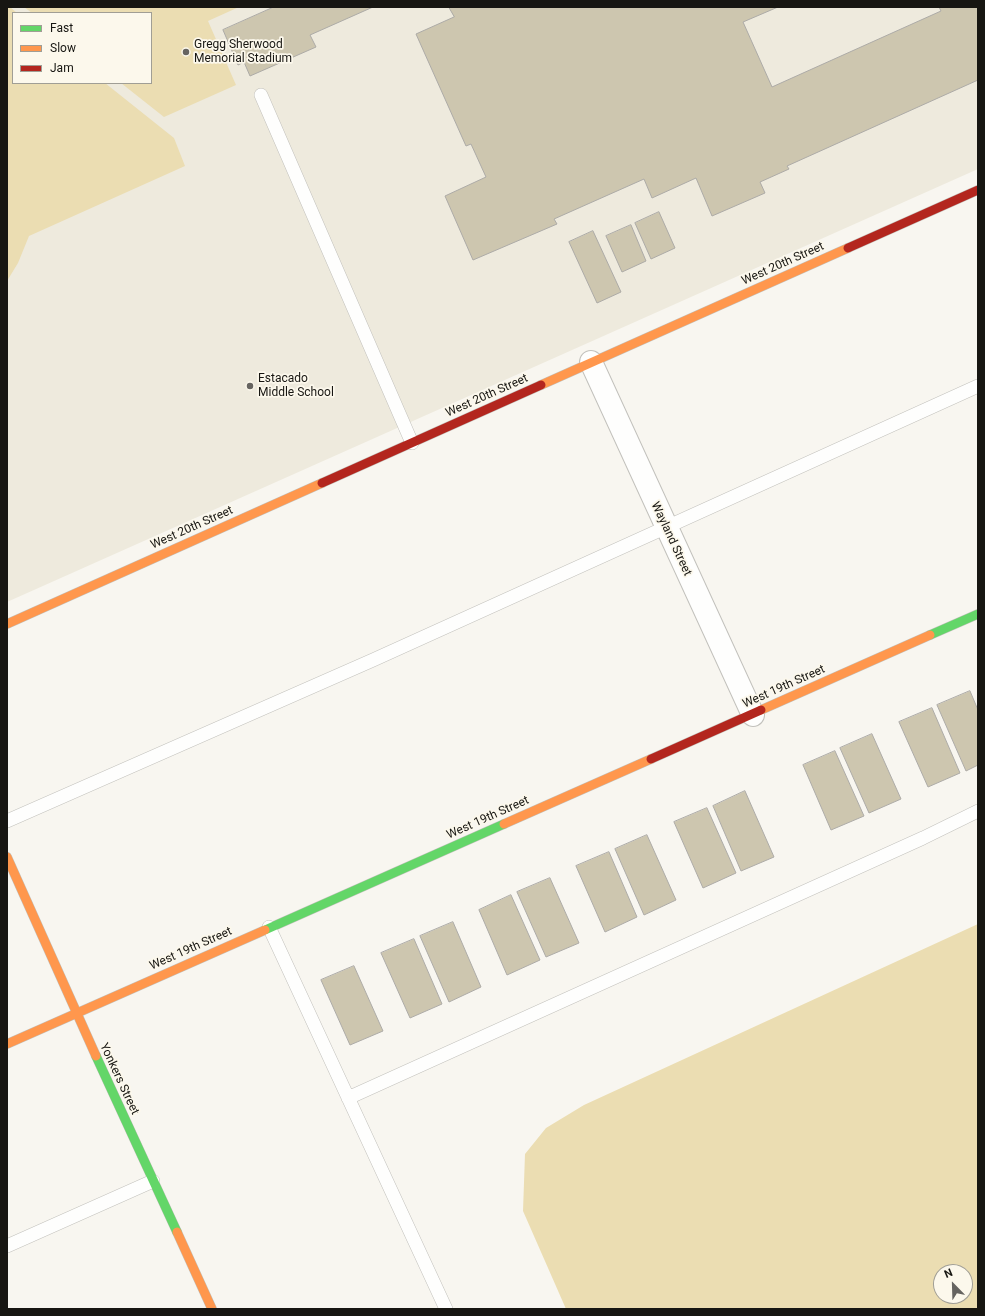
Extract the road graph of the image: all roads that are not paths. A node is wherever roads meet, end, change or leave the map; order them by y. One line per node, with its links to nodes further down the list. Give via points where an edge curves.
1 (261, 95): 5 (lane)
2 (978, 190): 3 (street, West 20th Street)
3 (591, 362): 5 (street, West 20th Street); 6 (street, Wayland Street)
4 (978, 386): 6 (lane)
5 (412, 442): 8 (street, West 20th Street)
6 (666, 527): 9 (street, Wayland Street); 11 (lane, via 365,664)
7 (978, 614): 9 (street, West 19th Street)
8 (7, 624)
9 (753, 715): 13 (street, West 19th Street)
10 (978, 811): 16 (lane)
11 (7, 821)
12 (7, 857): 14 (street, Yonkers Street)
13 (269, 928): 14 (street, West 19th Street); 16 (lane)
14 (76, 1012): 15 (street, West 19th Street); 17 (street, Yonkers Street)
15 (7, 1044)
16 (348, 1098): 20 (lane)
17 (153, 1181): 18 (lane); 19 (street, Yonkers Street)
18 (7, 1246)
19 (212, 1309)
20 (446, 1309)

